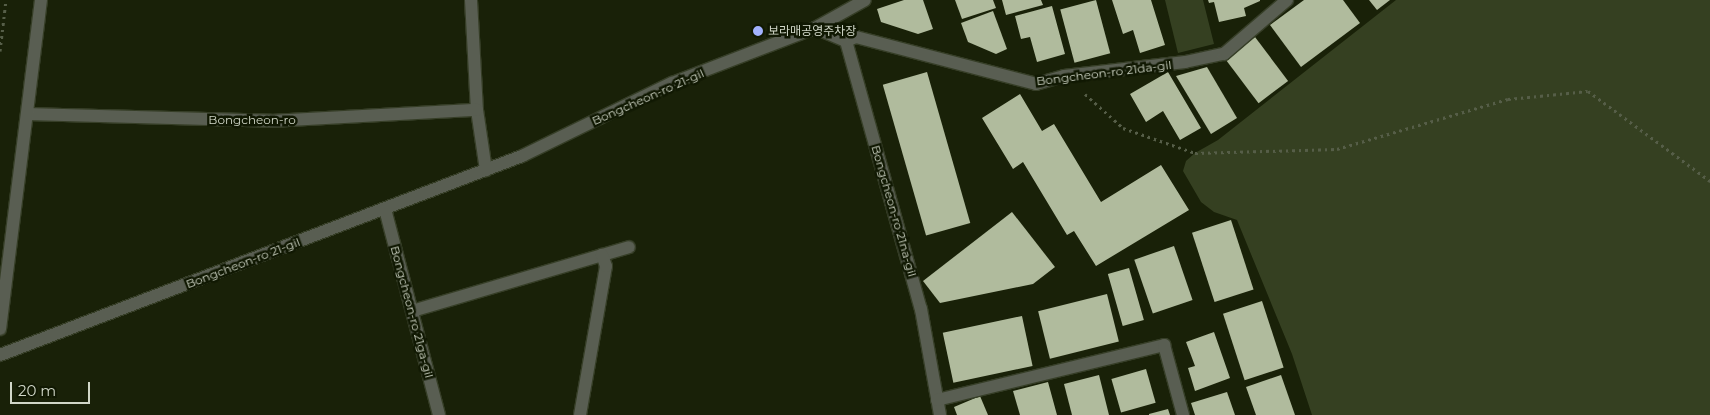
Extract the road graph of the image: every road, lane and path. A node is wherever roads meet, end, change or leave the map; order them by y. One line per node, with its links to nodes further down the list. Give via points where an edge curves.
1 (6, 0): 8 (path)
2 (41, 0): 11 (street)
3 (471, 0): 10 (street)
4 (865, 0): 6 (street, Bongcheon-ro 21-gil)
5 (1288, 0): 9 (street, Bongcheon-ro 21da-gil, via 1224,54 1185,62)
6 (815, 28): 7 (street); 12 (street, Bongcheon-ro 21-gil, via 672,83)
7 (846, 41): 9 (street, Bongcheon-ro 21da-gil, via 856,37 1036,84); 20 (street, Bongcheon-ro 21na-gil, via 921,309)
8 (0, 50)
9 (1064, 76): 13 (path, via 1124,128 1195,153 1337,150 1508,99 1588,91)
10 (477, 110): 11 (street, Bongcheon-ro, via 271,121); 12 (street)
11 (27, 114): 18 (street)
12 (486, 170): 14 (street, Bongcheon-ro 21-gil)
13 (1710, 181)
14 (385, 209): 17 (street, Bongcheon-ro 21ga-gil); 19 (street, Bongcheon-ro 21-gil)
15 (629, 247): 16 (street)
16 (602, 255): 17 (street); 22 (street, via 606,266)
17 (412, 311): 21 (street, Bongcheon-ro 21ga-gil)
18 (0, 329)
19 (0, 355)
20 (937, 400): 23 (street, Bongcheon-ro 21na-gil); 24 (street, via 1164,346)
21 (439, 415)
22 (580, 415)
23 (940, 415)
24 (1183, 415)

